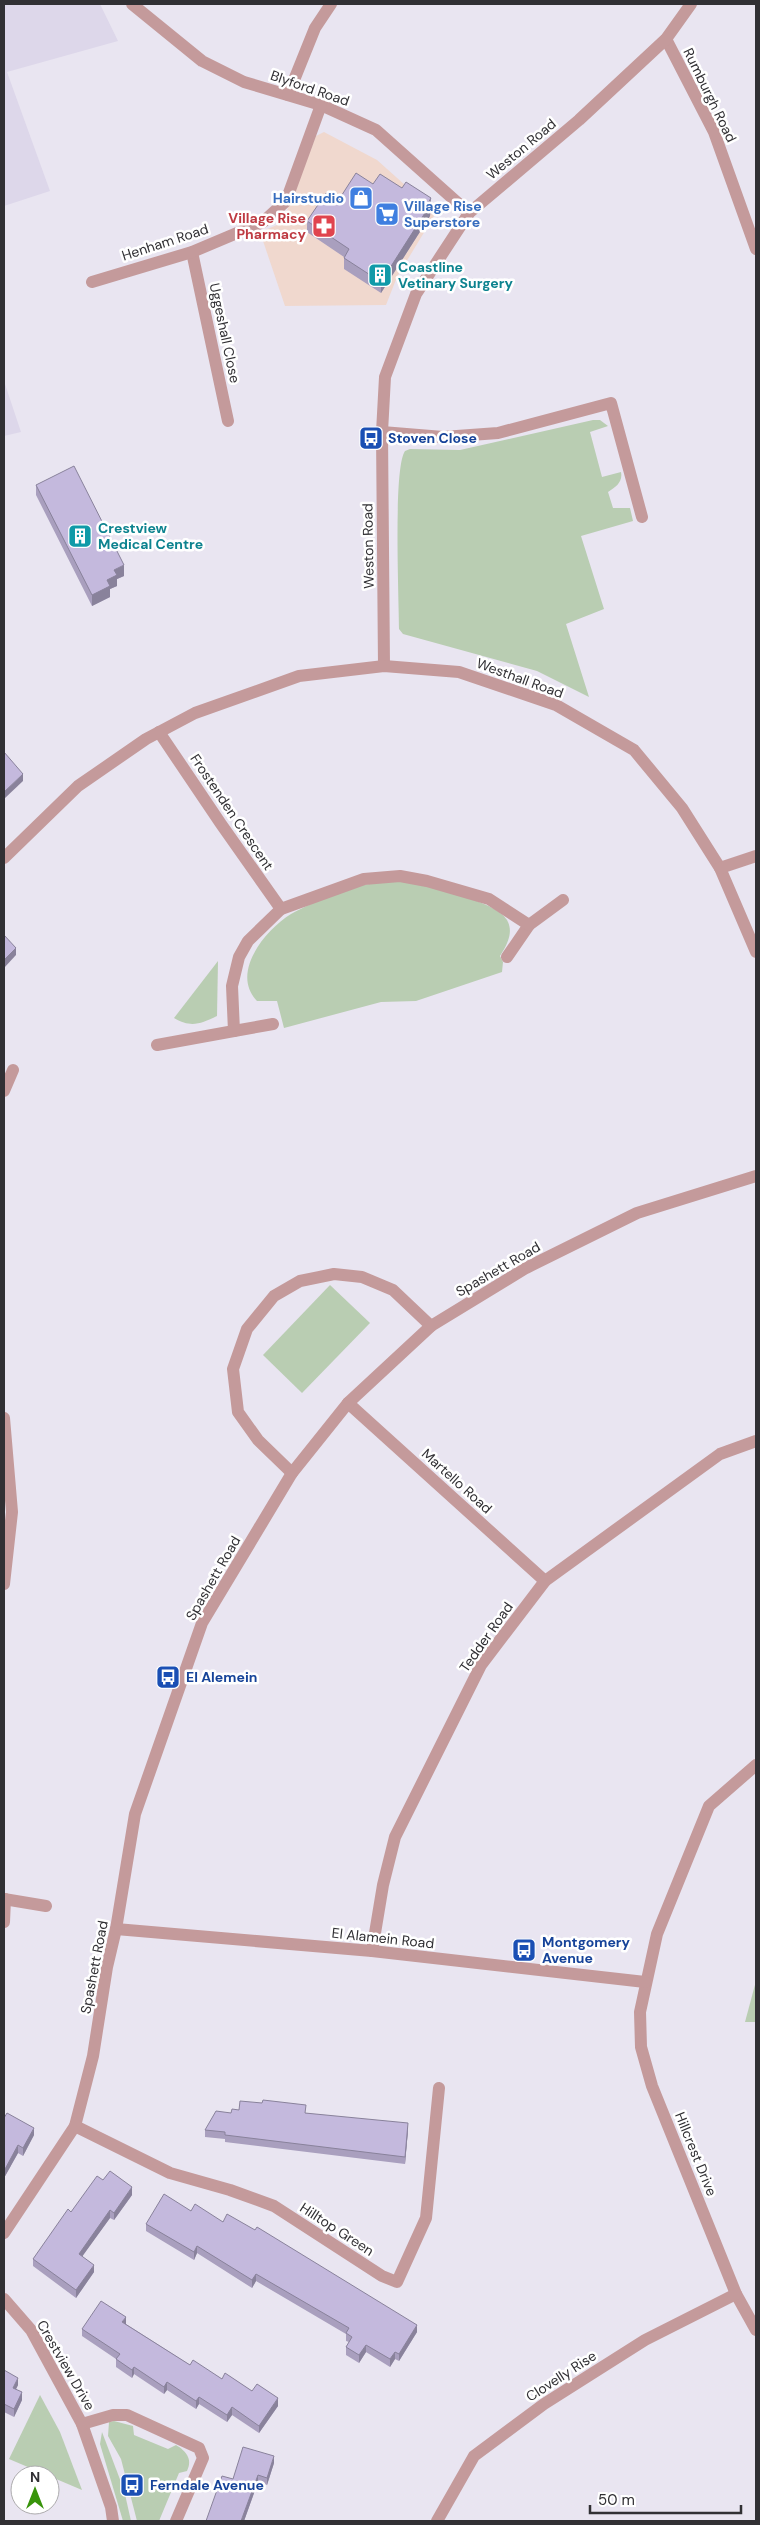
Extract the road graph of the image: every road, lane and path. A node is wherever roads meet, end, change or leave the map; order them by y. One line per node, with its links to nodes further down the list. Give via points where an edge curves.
1 (132, 4): 5 (street, Blyford Road, via 202,60 244,82)
2 (331, 4): 5 (street, via 315,28)
3 (691, 4): 4 (street, Weston Road)
4 (666, 39): 7 (street, Weston Road, via 579,120); 8 (street, Rumburgh Road, via 714,132)
5 (288, 95): 6 (street, Blyford Road)
6 (321, 105): 7 (street, Blyford Road, via 376,130); 9 (street, Henham Road, via 286,201 263,222)
7 (469, 213): 12 (street, Weston Road, via 416,294 385,378)
8 (756, 249)
9 (192, 252): 10 (street, Henham Road); 11 (street, Uggeshall Close)
10 (92, 282)
11 (228, 421)
12 (382, 432): 13 (street, via 443,437 498,433 611,403); 14 (street, Weston Road)
13 (642, 517)
14 (384, 666): 15 (street, Westhall Road, via 299,676 195,713); 18 (street, Westhall Road, via 459,672 556,705 634,750 682,808)
15 (159, 732): 17 (street, via 78,786); 20 (street, Frostenden Crescent)
16 (756, 856): 18 (street)
17 (4, 858)
18 (720, 868): 22 (street, Westhall Road)
19 (563, 900): 21 (street)
20 (281, 909): 21 (street, via 364,878 400,876 489,899); 25 (street, via 248,940 239,957 232,986)
21 (530, 925): 23 (street)
22 (756, 952)
23 (507, 957)
24 (273, 1024): 25 (street)
25 (234, 1031): 26 (street)
26 (157, 1045)
27 (13, 1070): 28 (street)
28 (4, 1091)
29 (756, 1176): 30 (street, Spashett Road, via 637,1213 526,1268)
30 (431, 1326): 31 (street, Spashett Road); 34 (street, via 393,1290 362,1277 334,1274 300,1281 274,1296 247,1329 233,1369 238,1412 258,1440)
31 (348, 1404): 34 (street, Spashett Road); 36 (street, Martello Road)
32 (4, 1418): 35 (street)
33 (756, 1441): 36 (street, Tedder Road, via 720,1454)
34 (292, 1473): 42 (street, Spashett Road, via 202,1623 135,1814)
35 (8, 1512): 37 (street)
36 (545, 1580): 43 (street, Tedder Road, via 481,1666 395,1838)
37 (4, 1584)
38 (756, 1765): 44 (street, via 709,1806 658,1934)
39 (5, 1899): 40 (street); 41 (street)
40 (46, 1906)
41 (4, 1922)
42 (116, 1929): 43 (street, El Alamein Road); 46 (street, Spashett Road, via 93,2056)
43 (372, 1951): 44 (street, El Alamein Road)
44 (645, 1982): 48 (street, Hillcrest Drive, via 640,2012 641,2047 652,2086)
45 (439, 2088): 46 (street, Hilltop Green, via 426,2218 397,2282 382,2276 274,2206 170,2173)
46 (75, 2126): 47 (street, Spashett Road)
47 (4, 2233)
48 (736, 2294): 50 (street, Hillcrest Drive); 54 (street, Clovelly Rise, via 645,2340 544,2404 474,2456)
49 (4, 2299): 51 (street, Crestview Drive, via 31,2330)
50 (756, 2330)
51 (82, 2424): 52 (street, Crestview Drive); 53 (street, Crestview Drive, via 122,2414 198,2448 203,2458)
52 (113, 2521)
53 (176, 2521)
54 (437, 2521)

